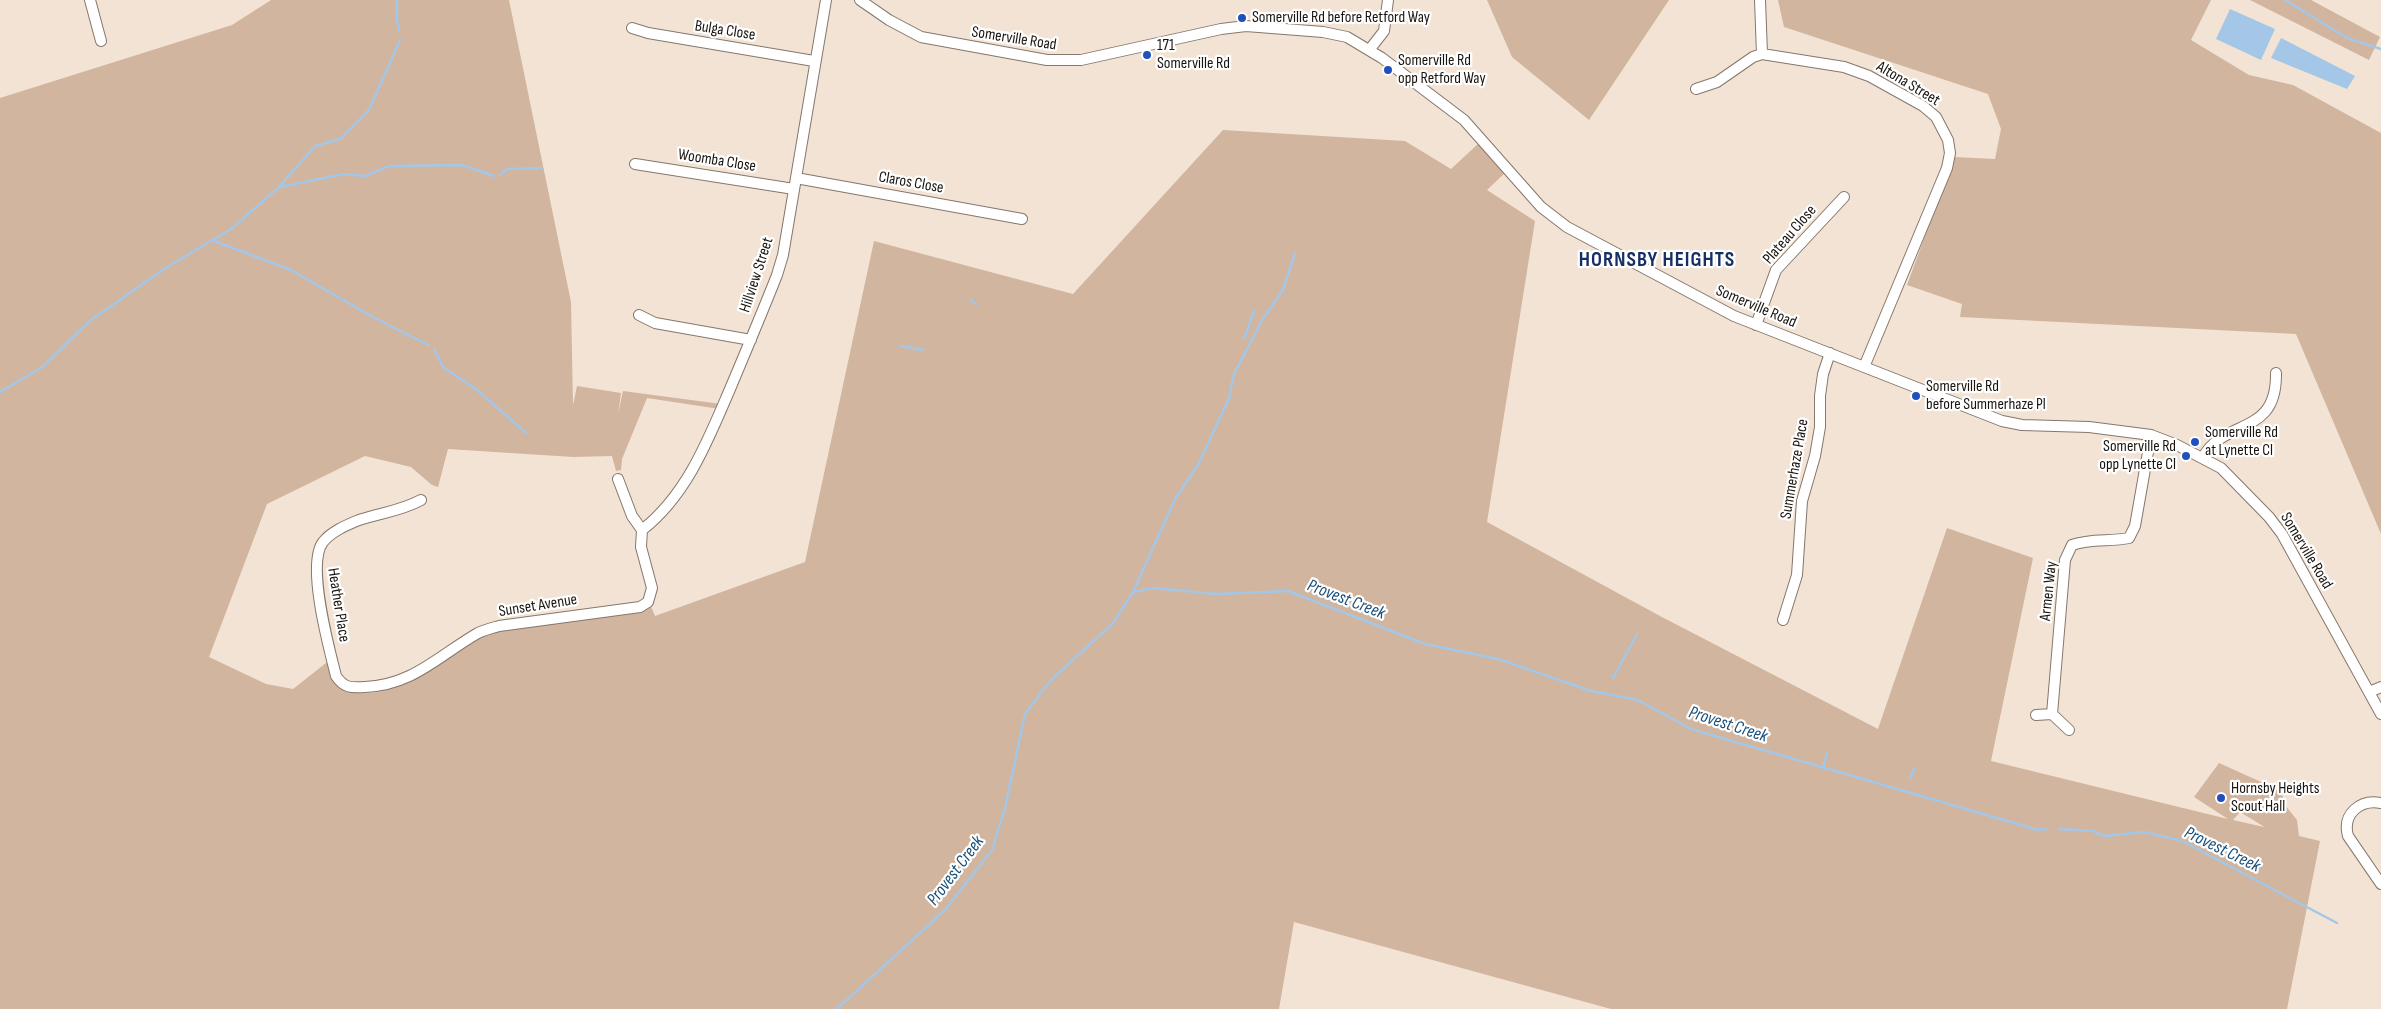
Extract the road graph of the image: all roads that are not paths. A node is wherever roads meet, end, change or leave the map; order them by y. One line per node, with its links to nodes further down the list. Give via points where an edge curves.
1 (90, 0): 7 (street)
2 (826, 0): 10 (street, Hillview Street)
3 (860, 0): 8 (street, Somerville Road, via 921,37 1047,60 1081,60 1246,26 1331,33 1355,40)
4 (1388, 0): 8 (street, via 1384,31)
5 (1760, 0): 9 (street)
6 (632, 28): 10 (street, Bulga Close)
7 (101, 41)
8 (1370, 49): 18 (street, Somerville Road, via 1464,120 1554,218 1711,305)
9 (1762, 54): 11 (street, via 1717,82); 21 (street, Altona Street, via 1844,68 1868,76 1929,111 1944,128 1948,140 1947,168)
10 (814, 61): 13 (street, Hillview Street)
11 (1696, 89)
12 (636, 164): 14 (street, Woomba Close)
13 (796, 178): 14 (street, Hillview Street); 16 (street, Claros Close)
14 (794, 189): 19 (street, Hillview Street, via 783,255)
15 (1844, 197): 18 (street, Plateau Close, via 1776,270)
16 (1022, 219)
17 (639, 314): 19 (street, via 656,323)
18 (1756, 325): 20 (street, Somerville Road)
19 (751, 340): 27 (street, Hillview Street, via 692,473)
20 (1830, 353): 21 (street, Somerville Road); 28 (street, Summerhaze Place, via 1823,374 1815,456 1802,501 1797,575)
21 (1864, 367): 23 (street, Somerville Road, via 2011,423)
22 (2276, 373): 24 (street, via 2272,403 2263,414 2209,446)
23 (2151, 435): 24 (street, Somerville Road); 32 (street, Armen Way, via 2136,526 2129,538 2086,540 2072,545 2065,560)
24 (2203, 457): 31 (street, Somerville Road, via 2235,481 2282,534)
25 (618, 480): 27 (street, via 632,516)
26 (421, 500): 29 (street, Heather Place, via 408,508 335,531 323,542 316,557 316,574)
27 (642, 530): 29 (street, Sunset Avenue, via 640,547 652,588 648,602 640,607 499,626 479,632 412,676 380,687 348,688 336,676)
28 (1783, 620)
29 (333, 662)
30 (2381, 687): 31 (street)
31 (2369, 692): 33 (street, Somerville Road)
32 (2052, 714): 34 (street); 35 (street)
33 (2381, 714)
34 (2036, 715)
35 (2069, 730)
36 (2381, 803): 37 (street, via 2370,801 2358,805 2346,827 2348,836)
37 (2381, 884)

